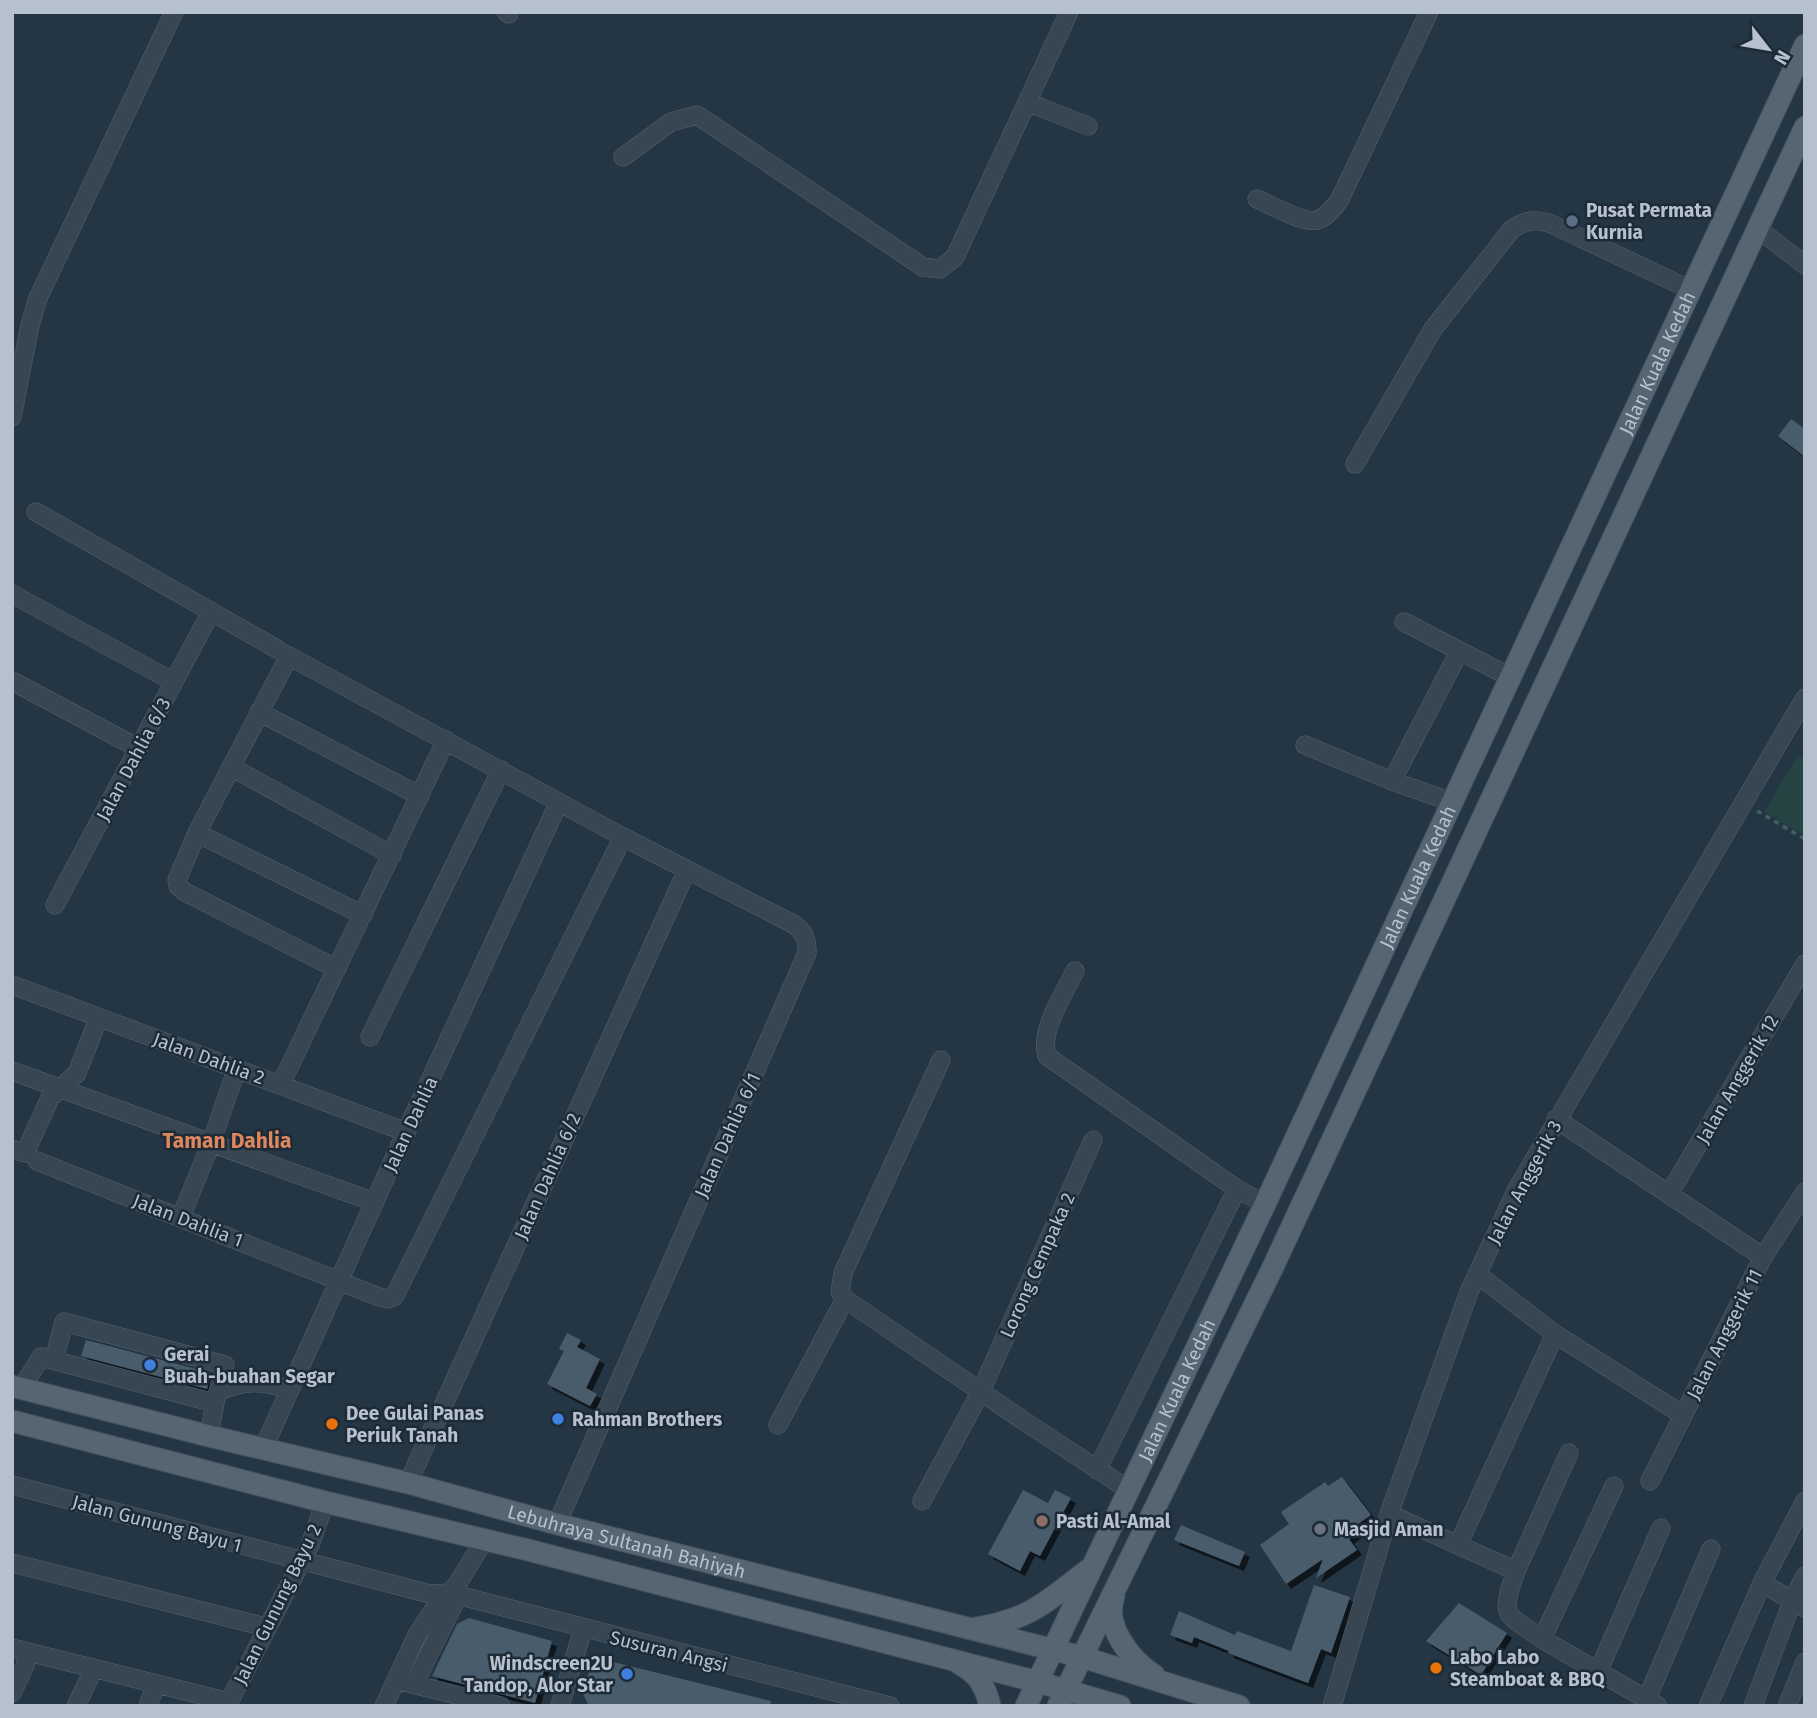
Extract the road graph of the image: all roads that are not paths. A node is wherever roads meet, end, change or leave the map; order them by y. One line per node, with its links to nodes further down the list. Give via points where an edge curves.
1 (174, 12): 13 (street, via 38,298)
2 (1069, 12): 5 (street)
3 (1429, 12): 9 (street, via 1339,201 1328,214 1307,221)
4 (1805, 45): 12 (main road, Jalan Kuala Kedah)
5 (1027, 102): 6 (street); 8 (street, via 955,257 940,269 923,267 697,115 671,122)
6 (1088, 126)
7 (1805, 127): 10 (main road, Jalan Kuala Kedah)
8 (622, 157)
9 (1257, 199)
10 (1758, 228): 11 (street); 65 (main road, Jalan Kuala Kedah)
11 (1805, 265)
12 (1691, 290): 14 (street, via 1549,223 1524,221 1512,229 1433,329); 21 (main road, Jalan Kuala Kedah)
13 (12, 417)
14 (1355, 464)
15 (36, 512): 17 (street, Jalan Dahlia 6/1)
16 (12, 594): 23 (street)
17 (211, 612): 20 (street, Jalan Dahlia 6/1); 23 (street, Jalan Dahlia 6/3)
18 (1404, 622): 19 (street)
19 (1460, 652): 21 (street); 31 (street)
20 (284, 653): 25 (street); 26 (street, Jalan Dahlia 6/1)
21 (1510, 677): 34 (main road, Jalan Kuala Kedah)
22 (12, 681): 28 (street)
23 (174, 682): 28 (street, Jalan Dahlia 6/3)
24 (1805, 698): 52 (street, Jalan Anggerik 3)
25 (259, 712): 29 (street); 32 (street)
26 (446, 740): 30 (street, Jalan Dahlia 6/1); 32 (street)
27 (1306, 745): 31 (street)
28 (138, 748): 39 (street, Jalan Dahlia 6/3)
29 (231, 767): 35 (street); 37 (street)
30 (501, 770): 33 (street, Jalan Dahlia 6/1); 46 (street)
31 (1392, 781): 34 (street)
32 (420, 796): 37 (street)
33 (559, 802): 36 (street, Jalan Dahlia 6/1); 53 (street, Jalan Dahlia)
34 (1452, 802): 61 (main road, Jalan Kuala Kedah)
35 (197, 833): 40 (street); 42 (street, via 179,870 178,886)
36 (623, 837): 38 (street, Jalan Dahlia 6/1); 67 (street, Jalan Dahlia 1, via 398,1292 388,1300)
37 (392, 855): 40 (street)
38 (687, 870): 83 (street, Jalan Dahlia 6/2); 91 (street, Jalan Dahlia 6/1, via 795,925 807,941 807,953)
39 (55, 905)
40 (363, 915): 42 (street)
41 (1805, 964): 59 (street, Jalan Anggerik 12)
42 (337, 969): 50 (street)
43 (1075, 971): 57 (street, via 1045,1035 1046,1056)
44 (12, 985): 45 (street, Jalan Dahlia 2)
45 (99, 1017): 48 (street, Jalan Dahlia 2); 51 (street, via 77,1073)
46 (370, 1037)
47 (941, 1060): 68 (street, via 843,1273)
48 (237, 1068): 50 (street, Jalan Dahlia 2); 55 (street)
49 (12, 1071): 51 (street)
50 (281, 1084): 53 (street, Jalan Dahlia 2)
51 (62, 1089): 55 (street); 56 (street, via 44,1107)
52 (1556, 1119): 59 (street); 66 (street, Jalan Anggerik 3)
53 (406, 1132): 60 (street, Jalan Dahlia)
54 (1093, 1140): 73 (street, Lorong Cempaka 2)
55 (211, 1143): 60 (street); 62 (street)
56 (25, 1154): 62 (street, Jalan Dahlia 1)
57 (1237, 1189): 61 (street); 81 (street)
58 (1805, 1192): 64 (street, Jalan Anggerik 11)
59 (1669, 1194): 64 (street)
60 (374, 1202): 67 (street, Jalan Dahlia)
61 (1265, 1205): 63 (main road, Jalan Kuala Kedah)
62 (181, 1217): 67 (street, Jalan Dahlia 1)
63 (1241, 1254): 65 (main road); 86 (main road, Jalan Kuala Kedah)
64 (1763, 1257): 75 (street, Jalan Anggerik 11)
65 (1272, 1269): 100 (main road, Jalan Kuala Kedah)
66 (1477, 1274): 69 (street); 90 (street, Jalan Anggerik 3)
67 (339, 1280): 72 (street, Jalan Dahlia)
68 (845, 1299): 73 (street); 77 (street)
69 (1555, 1334): 75 (street); 94 (street)
70 (54, 1360): 71 (street, via 41,1357); 74 (street); 74 (street, via 64,1322 225,1365)
71 (17, 1388): 78 (main road, Lebuhraya Sultanah Bahiyah)
72 (289, 1390): 74 (street, via 253,1382 229,1387); 79 (street, Jalan Dahlia)
73 (981, 1391): 81 (street); 87 (street, Lorong Cempaka 2)
74 (217, 1398): 78 (street)
75 (1683, 1415): 82 (street, Jalan Anggerik 11)
76 (12, 1421): 89 (main road, Lebuhraya Sultanah Bahiyah)
77 (778, 1425)
78 (209, 1436): 79 (main road, Lebuhraya Sultanah Bahiyah)
79 (264, 1447): 83 (main road, Lebuhraya Sultanah Bahiyah)
80 (1569, 1453): 99 (street)
81 (1097, 1470): 86 (street)
82 (1650, 1481)
83 (408, 1483): 91 (main road, Lebuhraya Sultanah Bahiyah)
84 (12, 1485): 96 (street, Jalan Gunung Bayu 1)
85 (1614, 1486): 108 (street)
86 (1129, 1490): 98 (main road, Jalan Kuala Kedah)
87 (922, 1501)
88 (1805, 1501): 102 (street)
89 (325, 1502): 93 (main road, Lebuhraya Sultanah Bahiyah); 96 (street, Jalan Gunung Bayu 2)
90 (1390, 1514): 94 (street); 134 (street, Jalan Anggerik 3)
91 (558, 1524): 107 (main road, Lebuhraya Sultanah Bahiyah)
92 (1661, 1528): 115 (street)
93 (485, 1539): 103 (street); 112 (main road, Lebuhraya Sultanah Bahiyah)
94 (1458, 1545): 99 (street)
95 (1712, 1549): 122 (street)
96 (302, 1560): 103 (street, Jalan Gunung Bayu 1, via 430,1594); 105 (street, Jalan Gunung Bayu 2)
97 (12, 1563): 105 (street)
98 (1093, 1566): 107 (main road, via 1048,1603 1024,1616); 110 (main road, Jalan Kuala Kedah)
99 (1516, 1572): 108 (street, via 1508,1592 1509,1614)
100 (1122, 1575): 111 (main road, Jalan Kuala Kedah); 119 (main road, via 1112,1602 1116,1631 1129,1655 1151,1674)
101 (1805, 1576): 104 (street)
102 (1762, 1583): 104 (street); 135 (street)
103 (453, 1595): 106 (street, Susuran Angsi); 116 (street, via 417,1635)
104 (1799, 1603): 136 (street)
105 (267, 1627): 123 (street, Jalan Gunung Bayu 2)
106 (583, 1629): 128 (street); 129 (street, Susuran Angsi)
107 (971, 1629): 110 (main road, Lebuhraya Sultanah Bahiyah)
108 (1542, 1639): 115 (street)
109 (20, 1650): 114 (street); 120 (street, via 25,1666)
110 (1053, 1650): 111 (main road, Lebuhraya Sultanah Bahiyah); 117 (main road, Jalan Kuala Kedah)
111 (1082, 1657): 119 (main road, Lebuhraya Sultanah Bahiyah); 121 (main road, Jalan Kuala Kedah)
112 (955, 1661): 117 (main road, Lebuhraya Sultanah Bahiyah); 130 (main road, via 975,1672)
113 (1805, 1662): 137 (street)
114 (94, 1668): 118 (street); 124 (street)
115 (1598, 1672): 122 (street)
116 (405, 1682): 126 (street); 127 (street)
117 (1038, 1682): 121 (main road, Lebuhraya Sultanah Bahiyah); 131 (main road, Jalan Kuala Kedah)
118 (156, 1684): 123 (street); 125 (street)
119 (1176, 1686): 133 (main road, Lebuhraya Sultanah Bahiyah)
120 (12, 1693)
121 (1062, 1698): 132 (main road, Lebuhraya Sultanah Bahiyah)
122 (1652, 1703)
123 (228, 1704)
124 (76, 1706)
125 (149, 1706)
126 (384, 1706)
127 (501, 1706)
128 (560, 1706)
129 (890, 1706)
130 (990, 1706)
131 (1026, 1706)
132 (1120, 1706)
133 (1239, 1706)
134 (1332, 1706)
135 (1708, 1706)
136 (1753, 1706)
137 (1787, 1706)

